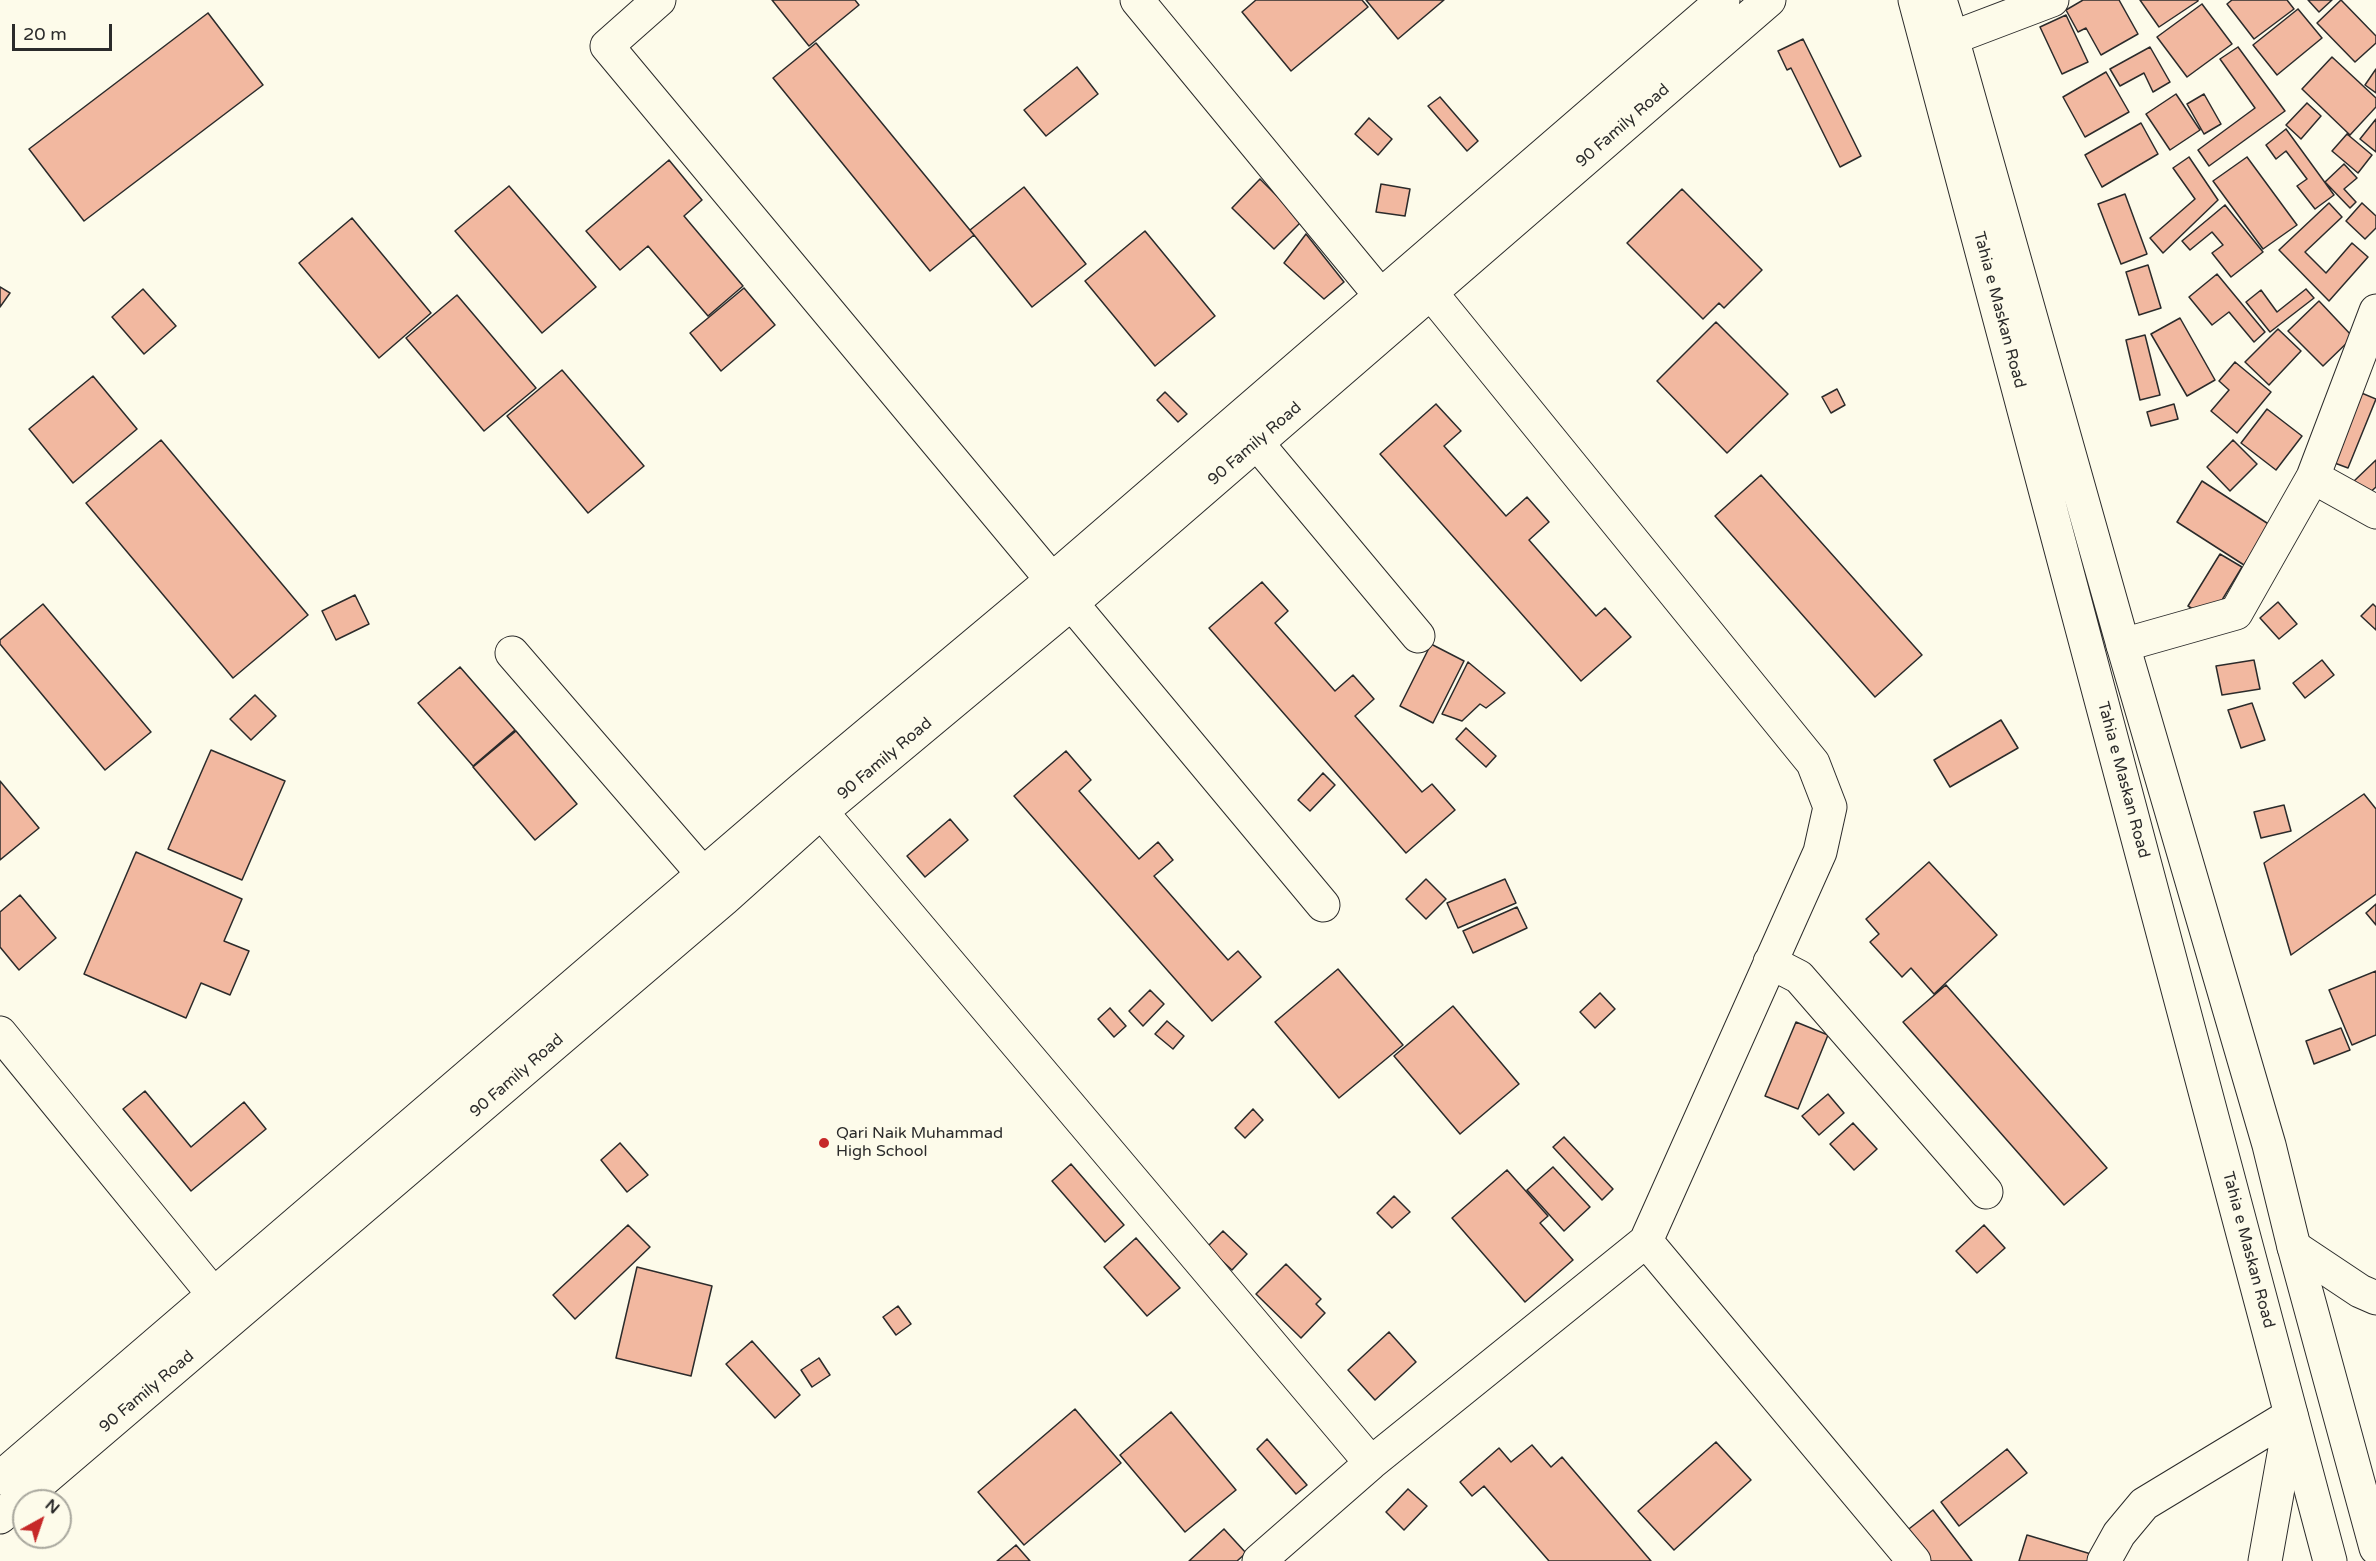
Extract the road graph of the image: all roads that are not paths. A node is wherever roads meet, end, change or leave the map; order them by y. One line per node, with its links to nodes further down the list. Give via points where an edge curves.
1 (659, 0): 15 (main road, via 607,45)
2 (1137, 0): 10 (main road)
3 (1723, 0): 9 (main road, 90 Family Road)
4 (1769, 0): 9 (main road, 90 Family Road)
5 (1915, 0): 29 (main road, Tahia e Maskan Road)
6 (1940, 0): 8 (main road, Tahia e Maskan Road)
7 (2052, 0): 8 (main road)
8 (1952, 38): 17 (main road, Tahia e Maskan Road)
9 (1421, 281): 10 (main road, 90 Family Road); 12 (main road, 90 Family Road); 22 (main road, via 1814,763 1830,807 1820,852)
10 (1381, 296): 15 (main road, 90 Family Road)
11 (2376, 311): 13 (main road)
12 (1256, 442): 15 (main road, 90 Family Road); 16 (main road)
13 (2313, 477): 14 (main road); 17 (main road, via 2236,613)
14 (2376, 512)
15 (1063, 591): 19 (main road, 90 Family Road); 21 (main road)
16 (1418, 636)
17 (2123, 645): 26 (main road, Tahia e Maskan Road, via 2269,1145)
18 (512, 653): 20 (main road)
19 (812, 801): 20 (main road, 90 Family Road); 28 (main road, 90 Family Road, via 724,899); 30 (main road)
20 (704, 876): 28 (main road, 90 Family Road)
21 (1323, 905)
22 (1770, 962): 24 (main road, via 1799,976); 25 (main road)
23 (0, 1033): 28 (main road)
24 (1986, 1192)
25 (1646, 1242): 30 (main road); 35 (main road)
26 (2294, 1247): 27 (main road); 33 (main road, Tahia e Maskan Road)
27 (2376, 1298)
28 (224, 1307): 31 (main road, 90 Family Road); 32 (main road, 90 Family Road)
29 (2291, 1415): 36 (main road, via 2144,1504 2119,1534); 37 (main road); 38 (main road, Tahia e Maskan Road)
30 (1371, 1463): 34 (main road)
31 (0, 1478)
32 (0, 1517)
33 (2376, 1548)
34 (1259, 1561)
35 (1914, 1561)
36 (2104, 1561)
37 (2265, 1561)
38 (2330, 1561)

